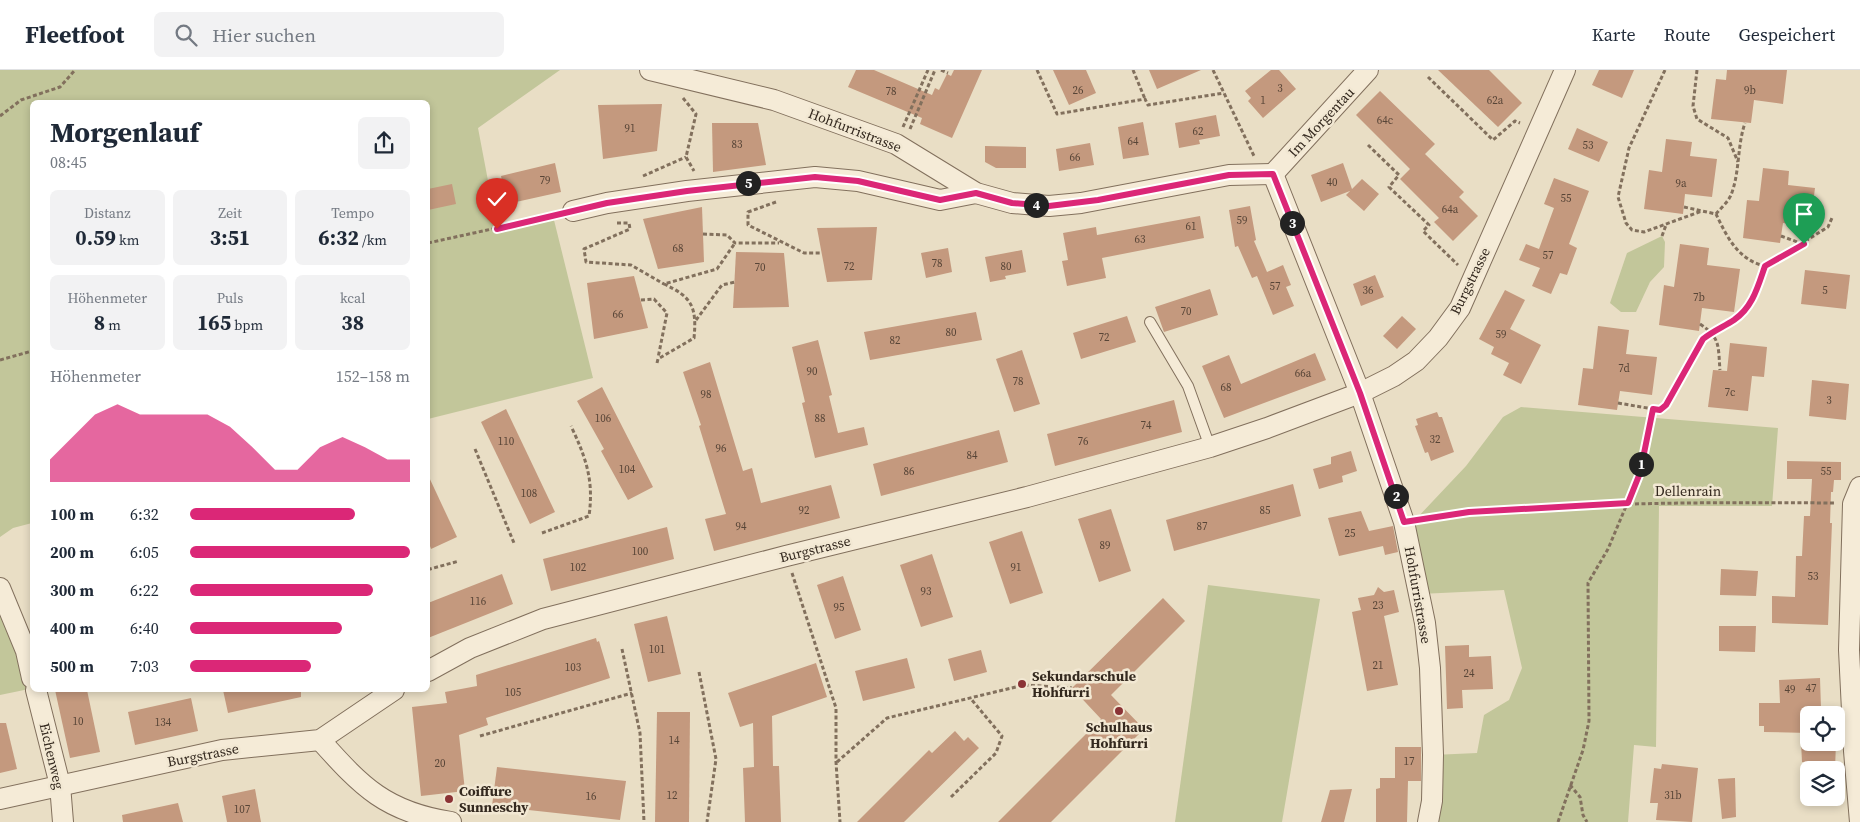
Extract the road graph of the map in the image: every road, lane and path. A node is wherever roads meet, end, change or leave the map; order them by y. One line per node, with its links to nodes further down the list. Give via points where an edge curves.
1 (75, 70): 18 (path, via 60,88 21,100)
2 (650, 70): 21 (street, Hohfurristrasse, via 774,100)
3 (928, 70): 21 (path)
4 (935, 70): 21 (path)
5 (941, 70): 13 (path)
6 (1037, 70): 17 (path, via 1057,114)
7 (1133, 70): 17 (path)
8 (1213, 70): 15 (path)
9 (1368, 70): 26 (street, Im Morgentau)
10 (1565, 70): 56 (street, Burgstrasse, via 1460,308 1416,361)
11 (1665, 70): 35 (path, via 1629,148 1618,196 1626,223 1632,230 1644,232)
12 (1697, 70): 25 (path, via 1693,106 1698,119 1728,138)
13 (948, 73)
14 (1428, 77): 20 (path, via 1493,140 1515,121 1521,124)
15 (1224, 94): 17 (path, via 1148,105); 23 (path)
16 (682, 96): 24 (path, via 696,114)
17 (1145, 99)
18 (0, 116)
19 (1746, 123): 25 (path, via 1739,140)
20 (1520, 128)
21 (902, 139): 27 (street, Hohfurristrasse)
22 (1368, 145): 44 (path, via 1399,175 1389,187 1429,225 1423,231)
23 (1252, 154)
24 (686, 158)
25 (1738, 162): 32 (path, via 1730,197)
26 (1273, 174): 27 (street, Hohfurristrasse, via 1229,175 1049,206 1012,203); 56 (street, Hohfurristrasse)
27 (976, 193): 30 (street, via 940,200 858,181 815,177 687,191)
28 (781, 201): 41 (path, via 748,212 748,225)
29 (1684, 207): 31 (path)
30 (573, 211): 39 (path)
31 (1702, 211): 32 (path); 35 (path)
32 (1716, 214): 45 (path, via 1739,253)
33 (1832, 218): 42 (path, via 1828,228)
34 (623, 223): 47 (path, via 630,223 630,229 584,249 586,262 631,265)
35 (1666, 224): 37 (path)
36 (703, 234): 40 (path, via 727,235)
37 (1662, 236)
38 (1781, 236): 42 (path)
39 (430, 243)
40 (734, 243): 41 (path); 47 (path, via 716,270)
41 (780, 243): 43 (path, via 804,253)
42 (1804, 244): 45 (path)
43 (821, 252)
44 (1456, 263)
45 (1765, 266): 52 (path, via 1753,301 1735,320)
46 (735, 282): 49 (path, via 722,285)
47 (664, 284): 49 (path, via 681,292 694,308)
48 (641, 300): 49 (path, via 654,299 667,313 658,361 694,338)
49 (696, 320)
50 (1150, 322): 60 (lane, via 1188,386)
51 (1700, 324): 52 (path)
52 (1712, 332): 55 (path, via 1718,341); 58 (path, via 1703,339 1666,405 1660,410)
53 (30, 352): 54 (path)
54 (0, 360)
55 (1720, 370)
56 (1360, 393): 60 (street, Burgstrasse); 64 (street, Hohfurristrasse)
57 (1618, 403): 58 (path)
58 (1653, 409): 63 (path, via 1640,473)
59 (571, 426): 65 (path, via 585,457 592,493 589,516)
60 (1210, 447): 67 (street, Burgstrasse, via 1028,497)
61 (475, 449): 66 (path)
62 (1856, 495): 63 (path, Dellenrain); 95 (street, via 1848,650)
63 (1628, 503): 64 (path, Dellenrain, via 1469,512); 83 (path, via 1608,549 1588,583 1589,721 1583,750)
64 (1404, 522): 92 (street, Hohfurristrasse, via 1425,623 1430,668 1433,764)
65 (542, 533)
66 (514, 543)
67 (786, 556): 73 (street, Burgstrasse, via 543,619 470,648); 82 (path, via 836,708)
68 (459, 562): 69 (path)
69 (430, 569)
70 (0, 588): 72 (street, via 26,651)
71 (622, 648): 78 (path)
72 (30, 669)
73 (430, 670)
74 (699, 672): 90 (path, via 716,759)
75 (1072, 688): 79 (path, via 1024,685)
76 (37, 692): 84 (street, Eichenweg)
77 (391, 692): 81 (street, Burgstrasse)
78 (632, 693): 80 (path); 89 (path, via 640,733)
79 (970, 699): 82 (path, via 888,718); 85 (path, via 1002,736 996,753)
80 (480, 736)
81 (320, 740): 84 (street, Burgstrasse, via 222,750); 88 (street, via 347,770 386,803 419,817)
82 (836, 762): 91 (path)
83 (1570, 784): 93 (path); 94 (path, via 1580,797)
84 (60, 785): 86 (street, Burgstrasse); 87 (street, Eichenweg)
85 (951, 797)
86 (0, 799)
87 (63, 822)
88 (451, 822)
89 (644, 822)
90 (707, 822)
91 (840, 822)
92 (1428, 822)
93 (1558, 822)
94 (1587, 822)
95 (1860, 822)

